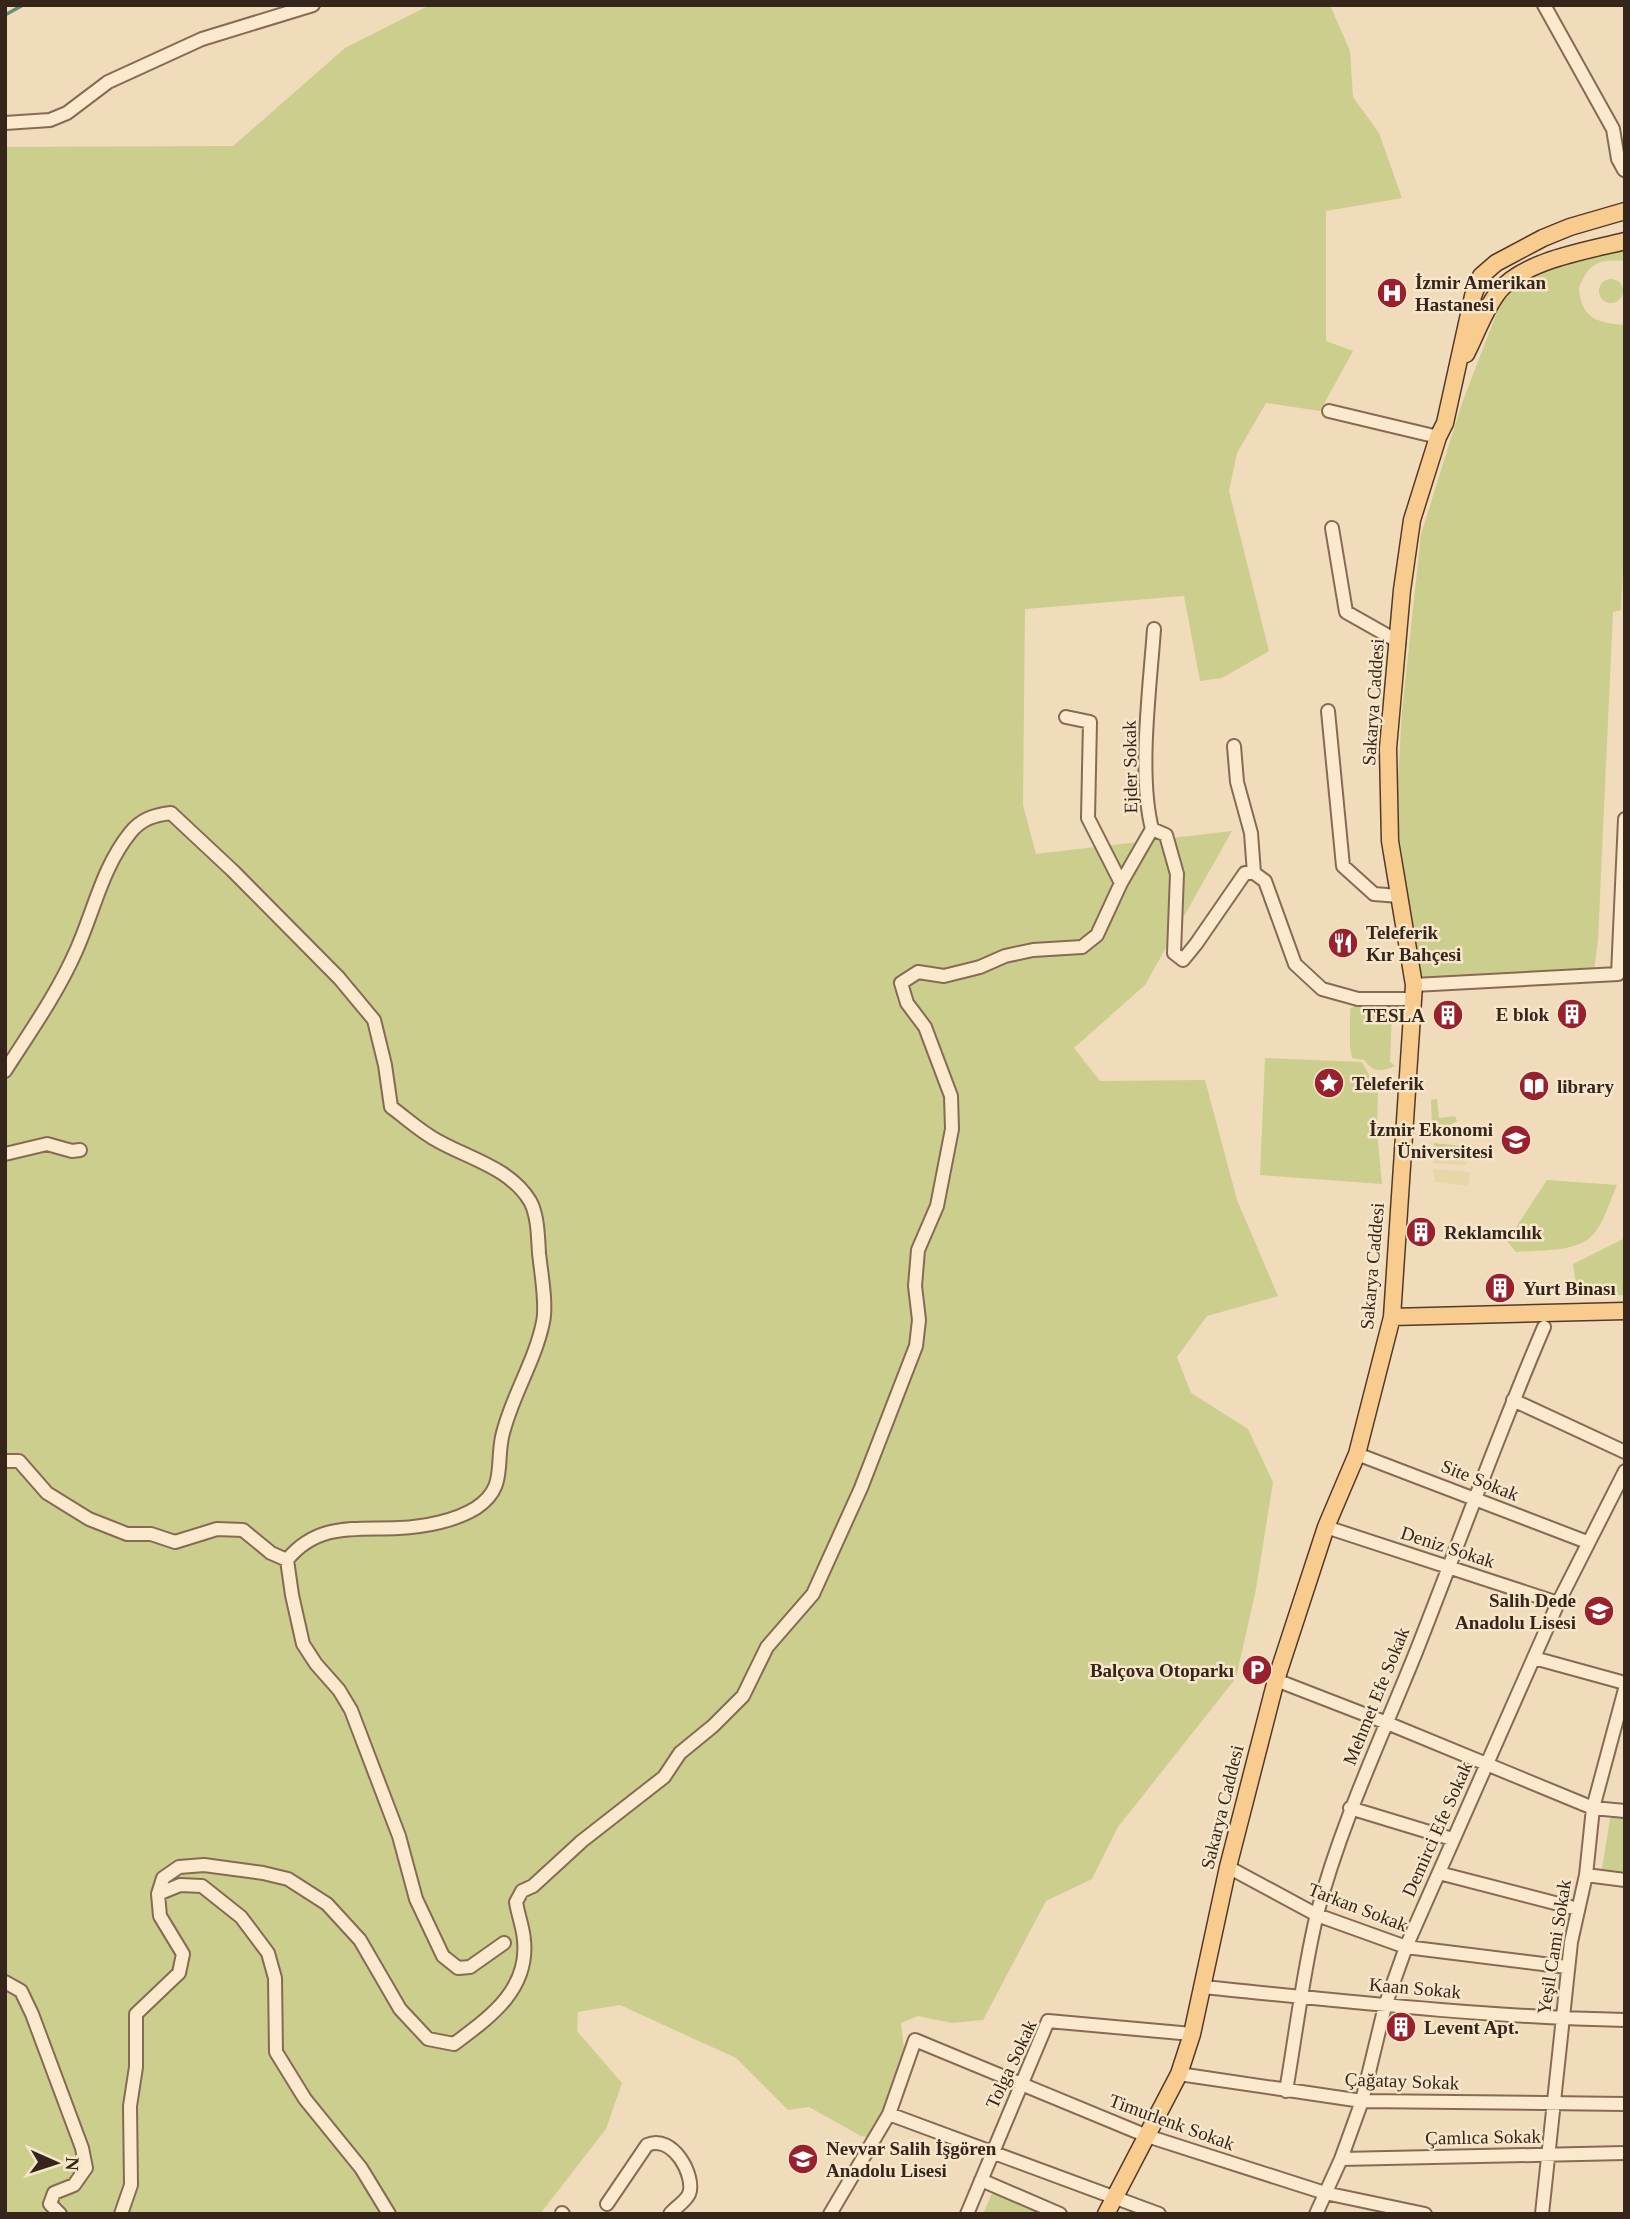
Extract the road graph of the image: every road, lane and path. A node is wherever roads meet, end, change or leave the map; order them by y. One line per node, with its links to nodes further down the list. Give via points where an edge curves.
1 (313, 5): 3 (street, via 202,39 108,82 50,120)
2 (1544, 5): 4 (street, via 1612,130)
3 (5, 123)
4 (1623, 170)
5 (1625, 211): 7 (main road, Sakarya Caddesi, via 1552,234 1489,268 1473,296)
6 (1625, 241): 7 (main road, Sakarya Caddesi, via 1546,263 1512,279 1488,307)
7 (1458, 369): 9 (main road, Sakarya Caddesi)
8 (1329, 411): 9 (street)
9 (1438, 437): 12 (main road, Sakarya Caddesi, via 1412,520)
10 (1332, 528): 12 (street, via 1346,612)
11 (1154, 629): 17 (street, Ejder Sokak, via 1147,744 1147,810)
12 (1399, 642): 20 (main road, Sakarya Caddesi, via 1388,748 1390,841)
13 (1328, 712): 20 (street, via 1343,866 1374,894)
14 (1066, 717): 19 (street, via 1090,722 1088,818)
15 (1234, 746): 18 (street)
16 (1625, 820): 21 (street)
17 (1152, 829): 18 (street, Ejder Sokak, via 1166,835 1177,874 1174,953 1183,960 1245,873); 19 (street)
18 (1254, 873): 22 (street, via 1265,881 1295,964 1322,989 1358,999)
19 (1121, 883): 54 (street, via 1097,935 1082,947 1033,950 944,976 918,972 901,983 907,1003 925,1027 948,1086 952,1129 937,1206 918,1250 916,1346 861,1488 813,1594 767,1647 743,1696 680,1753 664,1777 522,1891 516,1902 524,1963 513,1992 496,2010 454,2044 428,2039 400,2010 360,1940 327,1904 288,1879 204,1865 179,1867 163,1878)
20 (1399, 896): 22 (main road, Sakarya Caddesi)
21 (1621, 974): 22 (street)
22 (1414, 992): 27 (main road, Sakarya Caddesi)
23 (5, 1071): 37 (street, via 47,1007 76,951 108,867 131,832 152,815 171,813 340,978 374,1020 391,1107 436,1140 507,1174 531,1202 538,1231 544,1319 502,1437 500,1474 491,1496 474,1509 443,1521 402,1528 344,1528 321,1535)
24 (80, 1150): 25 (street, via 47,1144)
25 (5, 1154)
26 (1623, 1311): 27 (main road)
27 (1392, 1317): 31 (main road, Sakarya Caddesi)
28 (1544, 1326): 29 (street, Mehmet Efe Sokak)
29 (1513, 1400): 30 (street); 34 (street, Mehmet Efe Sokak)
30 (1625, 1452)
31 (1357, 1454): 34 (street, Site Sokak); 35 (main road, Sakarya Caddesi)
32 (5, 1461): 37 (street, via 19,1461 47,1493 89,1520 127,1534 151,1534 174,1542 217,1529 243,1531)
33 (1625, 1471): 36 (street, Demirci Efe Sokak)
34 (1474, 1498): 36 (street, Site Sokak); 38 (street, Mehmet Efe Sokak)
35 (1326, 1527): 38 (street, Deniz Sokak); 41 (main road, Sakarya Caddesi)
36 (1587, 1542): 39 (street, Demirci Efe Sokak)
37 (287, 1560): 57 (street, via 303,1644 351,1710 399,1836 416,1899 443,1956 458,1968 470,1967)
38 (1449, 1567): 39 (street, Deniz Sokak); 44 (street, Mehmet Efe Sokak)
39 (1558, 1604): 40 (street, Demirci Efe Sokak)
40 (1534, 1658): 42 (street); 45 (street, Demirci Efe Sokak)
41 (1276, 1681): 44 (street); 50 (main road, Sakarya Caddesi)
42 (1625, 1683)
43 (1625, 1689): 47 (street, Yeşil Cami Sokak)
44 (1387, 1723): 45 (street); 46 (street, Mehmet Efe Sokak)
45 (1486, 1764): 47 (street); 49 (street, Demirci Efe Sokak)
46 (1350, 1808): 49 (street); 56 (street, Mehmet Efe Sokak)
47 (1593, 1808): 48 (street); 52 (street, Yeşil Cami Sokak)
48 (1625, 1811)
49 (1452, 1839): 51 (street, Demirci Efe Sokak)
50 (1228, 1867): 56 (street, Tarkan Sokak); 61 (main road, Sakarya Caddesi)
51 (1439, 1872): 55 (street); 58 (street, Demirci Efe Sokak)
52 (1586, 1875): 53 (street); 55 (street, Yeşil Cami Sokak)
53 (1625, 1880)
54 (158, 1894): 84 (street, via 160,1916 183,1954 179,1973 136,2014 131,2185); 85 (street, via 180,1885 202,1886 241,1917 268,1954 275,1978 276,2053)
55 (1578, 1909): 59 (street, Yeşil Cami Sokak)
56 (1317, 1915): 58 (street, Tarkan Sokak); 62 (street, Mehmet Efe Sokak)
57 (504, 1943)
58 (1406, 1947): 59 (street, Tarkan Sokak); 63 (street, Demirci Efe Sokak)
59 (1567, 1967): 64 (street, Yeşil Cami Sokak)
60 (5, 1982): 83 (street, via 22,1992 82,2148 86,2168 74,2185 54,2193 50,2204)
61 (1203, 1987): 62 (street, Kaan Sokak); 66 (main road, Sakarya Caddesi)
62 (1302, 1997): 63 (street, Kaan Sokak); 69 (street, Mehmet Efe Sokak)
63 (1385, 2006): 64 (street, Kaan Sokak); 70 (street, Demirci Efe Sokak)
64 (1562, 2018): 65 (street, Kaan Sokak); 71 (street, Yeşil Cami Sokak)
65 (1625, 2020)
66 (1192, 2034): 67 (main road, Sakarya Caddesi); 68 (street, Tolga Sokak, via 1048,2021)
67 (1179, 2074): 69 (street, Çağatay Sokak); 74 (main road, Sakarya Caddesi)
68 (1020, 2083): 73 (street, Timurlenk Sokak, via 915,2040); 74 (street, Timurlenk Sokak); 75 (street, Tolga Sokak)
69 (1286, 2091): 70 (street, Çağatay Sokak)
70 (1362, 2101): 71 (street, Çağatay Sokak); 78 (street, Demirci Efe Sokak)
71 (1555, 2104): 72 (street, Çağatay Sokak); 77 (street, Yeşil Cami Sokak)
72 (1625, 2104)
73 (889, 2114): 75 (street); 87 (street)
74 (1147, 2136): 80 (street, Timurlenk Sokak); 81 (main road, Sakarya Caddesi)
75 (994, 2153): 79 (street, Tolga Sokak); 81 (street)
76 (1625, 2154): 77 (street, Çamlıca Sokak)
77 (1549, 2155): 78 (street, Çamlıca Sokak); 94 (street, Yeşil Cami Sokak)
78 (1341, 2159): 80 (street, Demirci Efe Sokak)
79 (981, 2180): 88 (street, Tolga Sokak); 89 (street)
80 (1325, 2193): 92 (street, Demirci Efe Sokak); 93 (street, Timurlenk Sokak)
81 (1114, 2199): 90 (main road, Sakarya Caddesi); 91 (street)
82 (607, 2204): 86 (street, via 647,2145 661,2142 683,2162 690,2186 688,2196)
83 (60, 2214)
84 (121, 2214)
85 (390, 2214)
86 (670, 2214)
87 (830, 2214)
88 (967, 2214)
89 (1060, 2214)
90 (1106, 2214)
91 (1159, 2214)
92 (1316, 2214)
93 (1425, 2214)
94 (1542, 2214)

